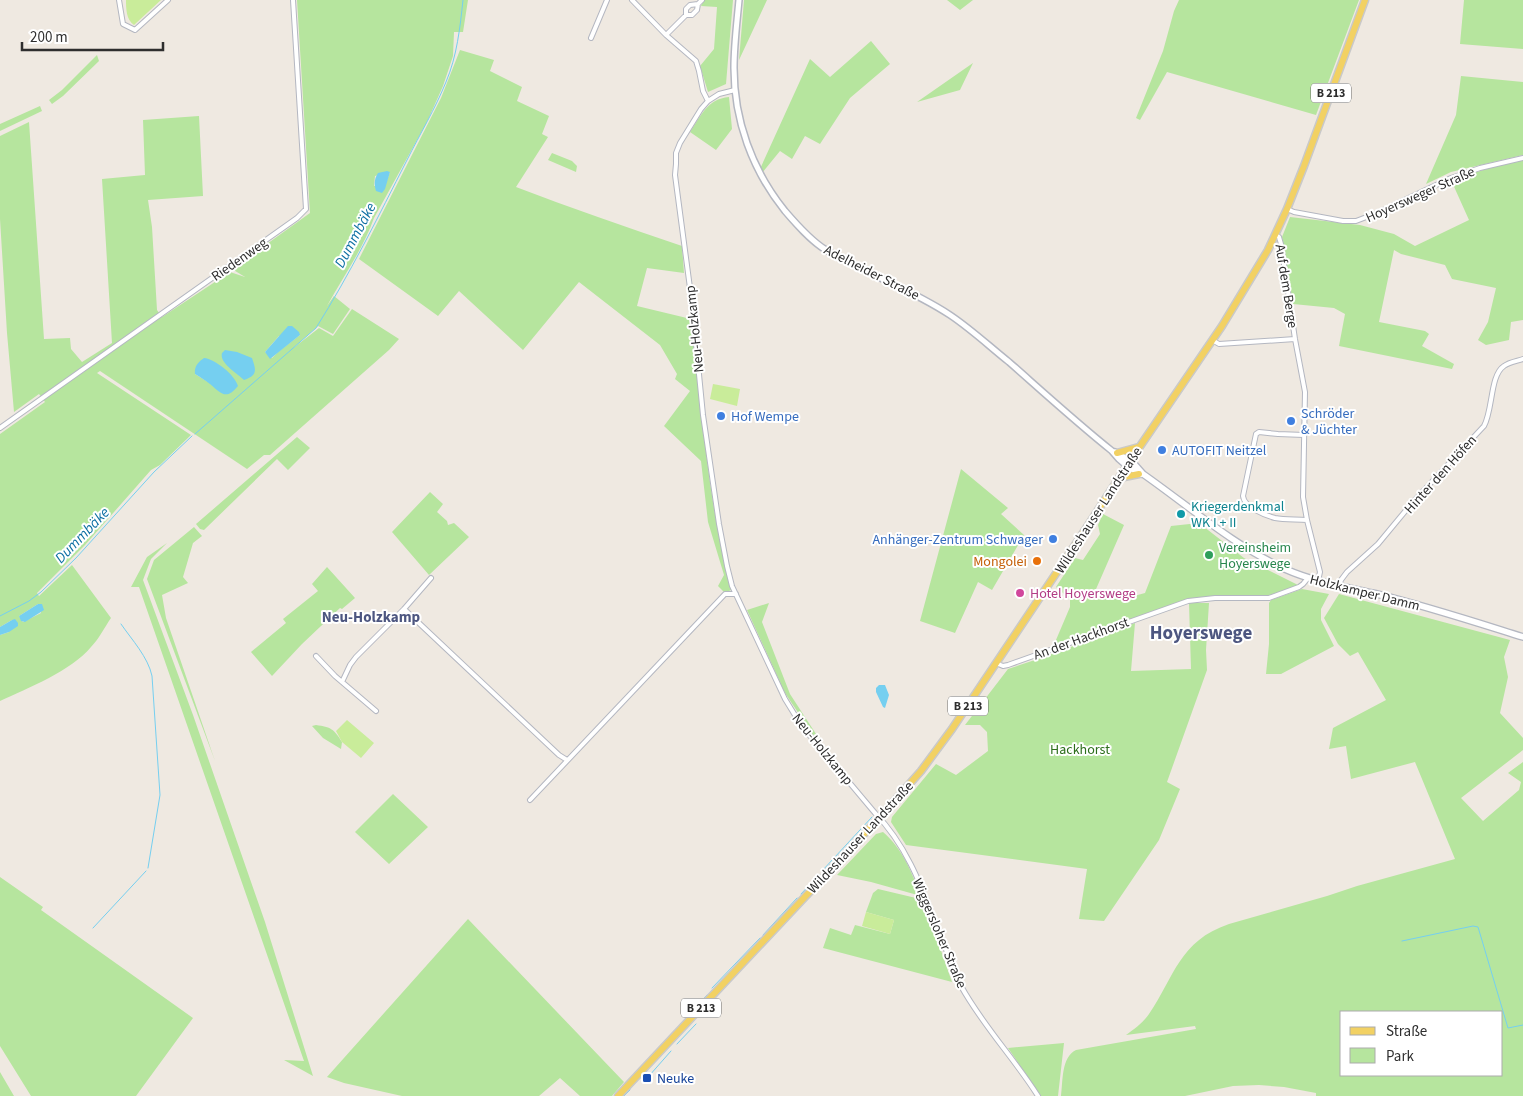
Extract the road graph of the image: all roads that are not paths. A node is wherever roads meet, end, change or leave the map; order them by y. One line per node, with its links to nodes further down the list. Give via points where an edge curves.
1 (119, 0): 2 (street, via 123,24 135,30)
2 (168, 0)
3 (293, 0): 23 (street, Riedenweg, via 306,209)
4 (607, 0): 14 (street)
5 (632, 0): 10 (street)
6 (640, 0): 10 (street)
7 (702, 0): 11 (street)
8 (739, 0): 15 (street, Adelheider Straße)
9 (1365, 0): 18 (main road, Wildeshauser Landstraße / B 213)
10 (636, 4): 13 (street)
11 (698, 4): 12 (street, via 692,15); 12 (street, via 690,5)
12 (686, 15): 13 (street)
13 (666, 35): 16 (street, via 696,61)
14 (591, 38)
15 (735, 90): 16 (street); 26 (street, Adelheider Straße, via 738,115 756,166 773,196 797,225 824,249 931,302 967,327)
16 (708, 101): 35 (street, Neu-Holzkamp, via 680,143 675,175 719,524)
17 (1523, 158): 18 (street, Hoyersweger Straße, via 1451,178 1356,221)
18 (1287, 209): 19 (main road, Wildeshauser Landstraße / B 213)
19 (1275, 235): 20 (street, Auf dem Berge, via 1281,244); 21 (main road, Wildeshauser Landstraße / B 213)
20 (1295, 339): 21 (street, Auf dem Berge, via 1219,344); 24 (street, Auf dem Berge, via 1305,392)
21 (1212, 340): 25 (main road, Wildeshauser Landstraße / B 213)
22 (1523, 359): 34 (street, Hinter den Höfen, via 1504,366 1496,374 1489,418 1484,426 1378,544 1347,572)
23 (0, 428)
24 (1304, 435): 30 (street, Auf dem Berge, via 1303,497); 30 (street, via 1256,434 1243,500 1247,506 1273,517)
25 (1139, 447): 26 (main road); 27 (main road, Wildeshauser Landstraße / B 213)
26 (1115, 452): 27 (street, Adelheider Straße)
27 (1128, 463): 28 (main road, Holzkamper Damm); 29 (main road, Wildeshauser Landstraße / B 213)
28 (1141, 474): 29 (main road); 32 (main road, Holzkamper Damm, via 1239,543)
29 (1119, 478): 39 (main road, Wildeshauser Landstraße / B 213)
30 (1307, 520): 33 (street, Auf dem Berge, via 1320,572)
31 (431, 578): 36 (street)
32 (1308, 578): 33 (main road, Holzkamper Damm); 39 (street, An der Hackhorst, via 1298,587 1269,598 1188,601 1008,665)
33 (1318, 580): 34 (main road, Holzkamper Damm)
34 (1339, 586): 37 (main road, Holzkamper Damm, via 1447,613)
35 (736, 594): 42 (street, via 725,594); 44 (street, Neu-Holzkamp, via 777,684 801,725)
36 (404, 609): 40 (street, via 356,657); 42 (street)
37 (1523, 637)
38 (316, 656): 40 (street)
39 (996, 663): 44 (main road, Wildeshauser Landstraße / B 213, via 921,772)
40 (342, 682): 41 (street)
41 (376, 711)
42 (567, 760): 43 (street)
43 (530, 800)
44 (880, 818): 45 (main road, Wildeshauser Landstraße / B 213); 46 (street, Wiggersloher Straße, via 912,864 961,986)
45 (618, 1096)
46 (1038, 1096)

